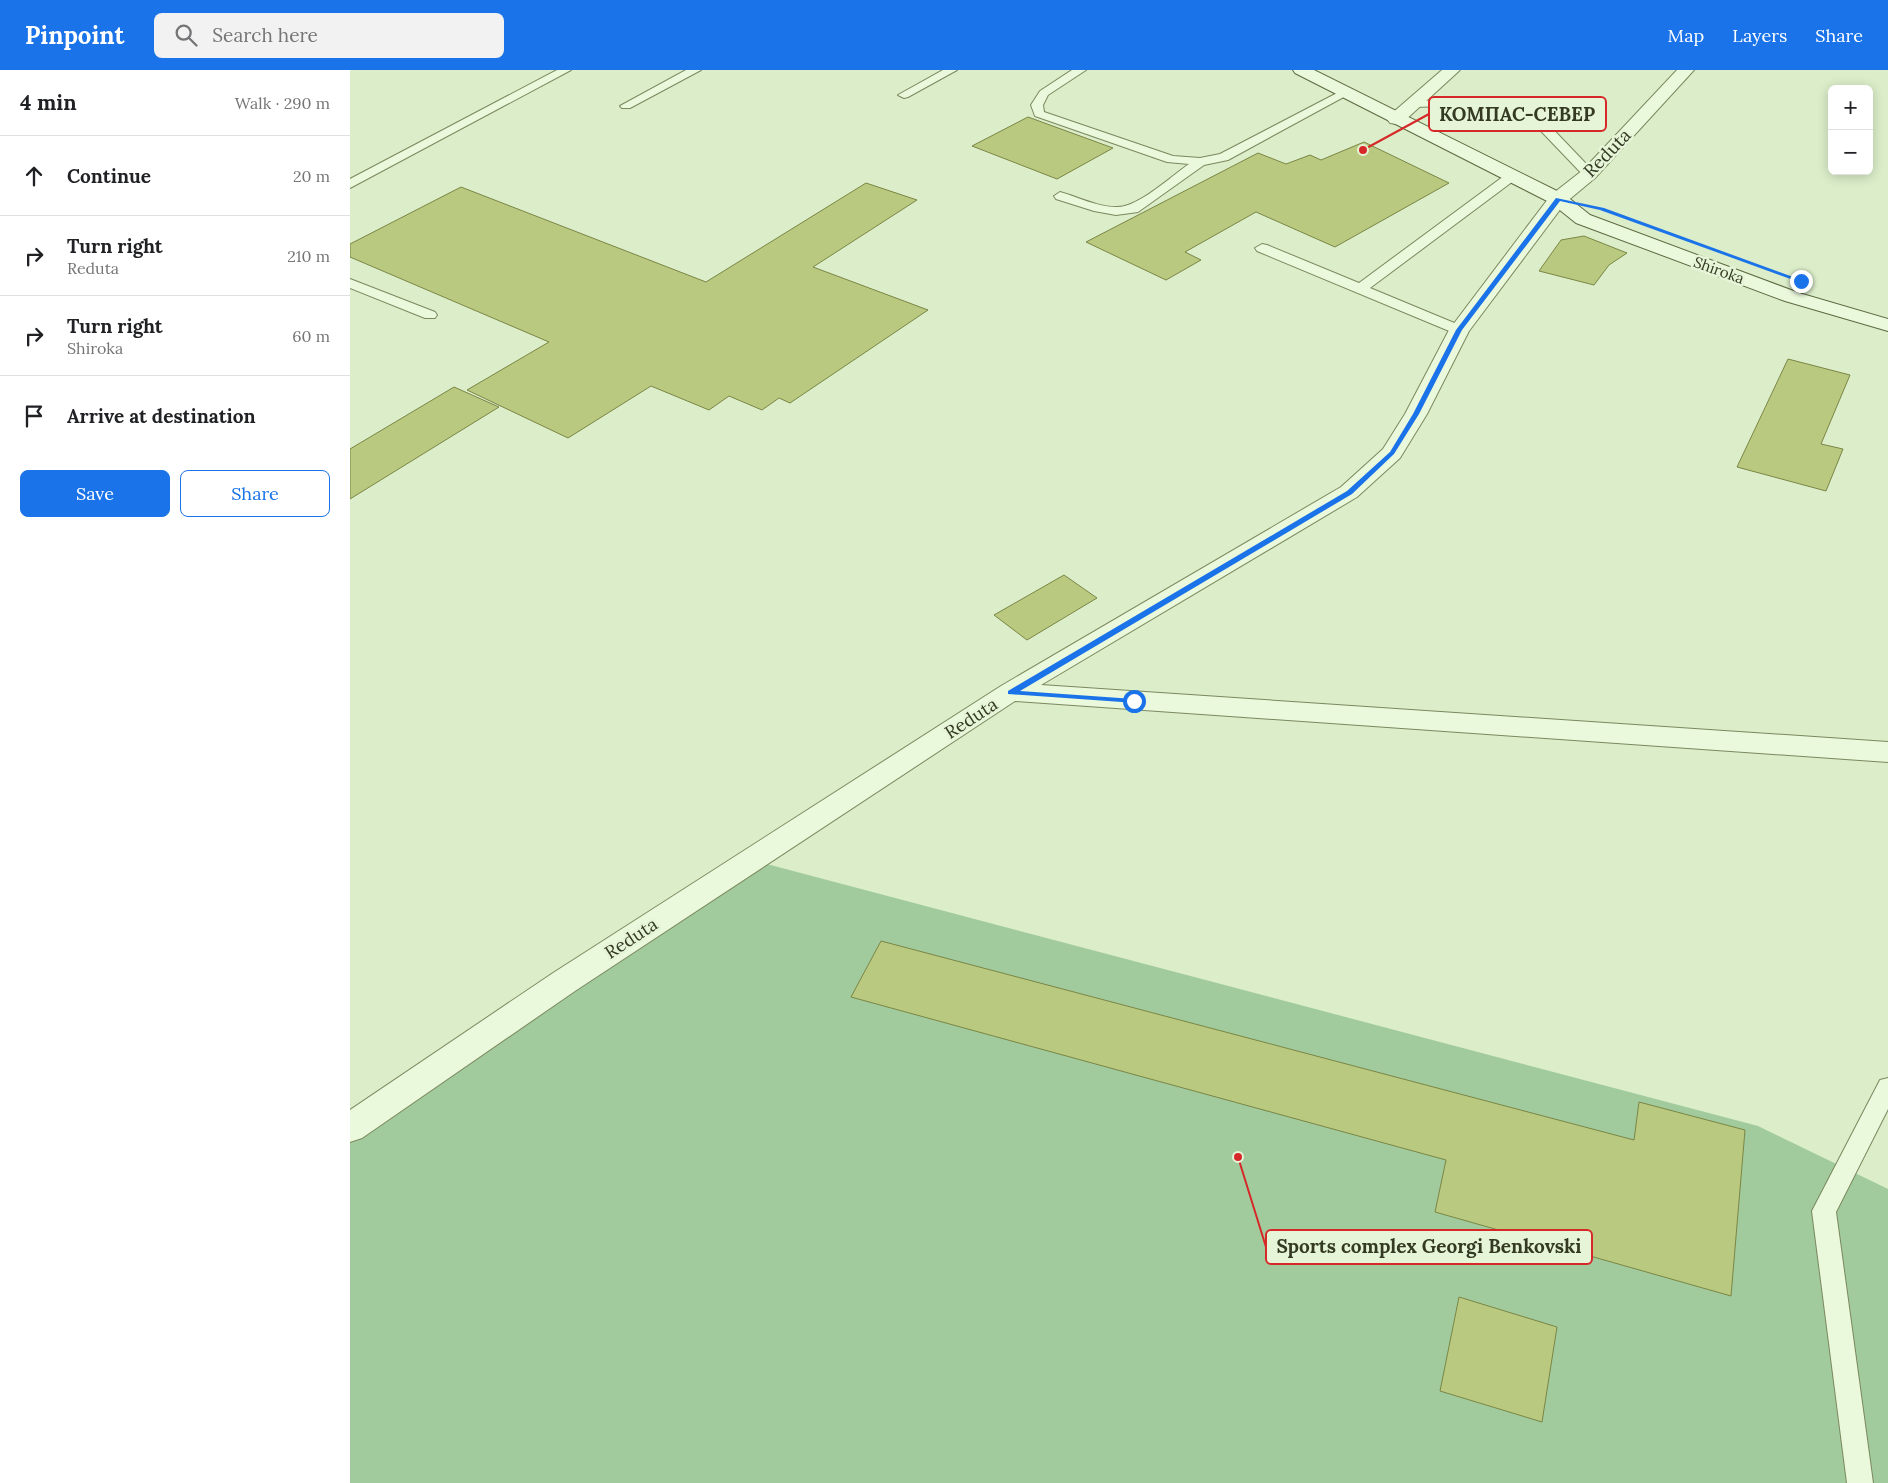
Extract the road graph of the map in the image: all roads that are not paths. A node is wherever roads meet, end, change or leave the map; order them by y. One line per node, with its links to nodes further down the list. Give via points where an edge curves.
1 (565, 70): 18 (lane)
2 (695, 70): 11 (lane)
3 (951, 70): 9 (lane)
4 (1080, 70): 15 (lane, via 1044,93 1037,105 1039,114 1171,159)
5 (1301, 70): 8 (street, Shiroka)
6 (1452, 70): 10 (street)
7 (1686, 70): 16 (street, Reduta)
8 (1346, 93): 13 (street, Shiroka); 15 (lane, via 1224,158)
9 (904, 95)
10 (1412, 104): 12 (lane, via 1451,103); 13 (street)
11 (626, 106)
12 (1499, 110)
13 (1396, 119): 17 (street, Shiroka)
14 (1535, 123): 16 (lane, via 1544,127)
15 (1200, 162): 19 (lane, via 1134,209 1098,208)
16 (1589, 174): 20 (street, Reduta)
17 (1512, 176): 20 (street, Shiroka); 23 (lane)
18 (350, 184)
19 (1060, 196)
20 (1558, 199): 24 (street, Shiroka, via 1602,209 1792,277); 26 (street, Shiroka, via 1583,219 1690,260 1792,296); 27 (street, Reduta)
21 (1262, 248): 23 (lane)
22 (350, 283): 25 (lane)
23 (1360, 289): 27 (lane)
24 (1888, 306)
25 (430, 315)
26 (1888, 324)
27 (1459, 330): 28 (street, Reduta, via 1392,453 1349,492)
28 (1010, 692): 29 (street); 31 (street, Reduta, via 564,982)
29 (1888, 752)
30 (1888, 1087): 32 (lane, via 1824,1211)
31 (350, 1128)
32 (1860, 1483)

